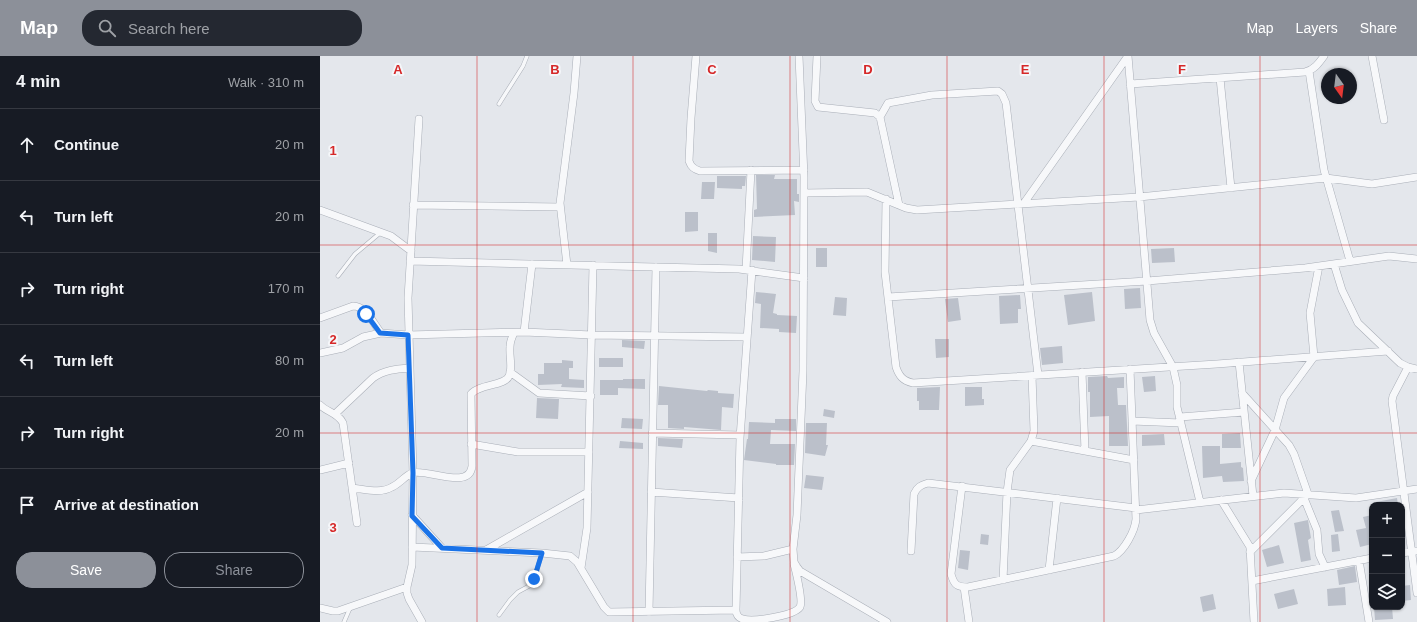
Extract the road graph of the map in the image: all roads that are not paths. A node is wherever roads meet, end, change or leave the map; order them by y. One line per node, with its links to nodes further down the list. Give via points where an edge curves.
1 (527, 56): 12 (lane)
2 (577, 56): 27 (street)
3 (696, 56): 16 (street, via 689,161 694,169 700,171)
4 (799, 56): 17 (street)
5 (817, 56): 13 (street, via 815,101 818,107 875,114)
6 (1128, 56): 11 (street); 24 (street)
7 (1324, 56): 9 (street)
8 (1372, 56): 15 (street)
9 (1309, 71): 10 (street); 19 (street)
10 (1220, 78): 11 (street); 20 (street)
11 (1130, 84): 22 (street)
12 (499, 104)
13 (880, 117): 24 (street, via 888,102 998,91 1006,103 1016,199); 26 (street)
14 (419, 119): 25 (street)
15 (1384, 120)
16 (751, 170): 17 (street); 40 (street)
17 (804, 170): 21 (street)
18 (1417, 177): 19 (street, via 1372,184)
19 (1326, 178): 20 (street); 33 (street)
20 (1231, 188): 22 (street)
21 (804, 193): 23 (street, via 862,191); 42 (street)
22 (1139, 196): 24 (street); 43 (street)
23 (886, 199): 26 (street); 45 (street, via 885,269)
24 (1021, 204): 26 (street, via 917,210); 44 (street)
25 (414, 205): 27 (street); 30 (street)
26 (900, 205)
27 (560, 206): 36 (street)
28 (320, 210): 29 (street)
29 (381, 232): 30 (street); 41 (lane, via 355,254)
30 (411, 250): 32 (street)
31 (1417, 259): 33 (street, via 1393,256)
32 (410, 260): 34 (street); 50 (street)
33 (1350, 261): 35 (street)
34 (532, 264): 36 (street); 48 (street)
35 (1334, 264): 38 (street); 54 (street, via 1342,290 1358,323)
36 (567, 265): 37 (street)
37 (593, 265): 39 (street); 51 (street)
38 (1319, 266): 43 (street); 56 (street, via 1310,313)
39 (656, 267): 40 (street); 52 (street)
40 (749, 270): 42 (street); 53 (street)
41 (338, 276)
42 (804, 278): 103 (street, via 803,386)
43 (1146, 281): 44 (street); 58 (street, via 1152,327)
44 (1028, 288): 45 (street); 65 (street)
45 (888, 297): 65 (street, via 896,367 906,382)
46 (320, 318): 49 (street, via 358,306)
47 (514, 332): 48 (street); 50 (street); 63 (street, via 510,348)
48 (524, 332): 51 (street)
49 (380, 333): 50 (street); 55 (street, via 363,337 343,348)
50 (408, 335): 60 (street)
51 (592, 335): 52 (street); 67 (street)
52 (654, 335): 53 (street); 74 (street)
53 (747, 337): 75 (street)
54 (1388, 351): 56 (street); 59 (street)
55 (320, 353)
56 (1314, 357): 57 (street); 73 (street, via 1284,398)
57 (1239, 362): 58 (street); 66 (street)
58 (1173, 367): 61 (street); 71 (street)
59 (1408, 367): 62 (street); 88 (street, via 1392,401)
60 (410, 368): 70 (street, via 379,373); 83 (street)
61 (1130, 369): 64 (street); 72 (street)
62 (1417, 369)
63 (510, 372): 67 (street, via 539,393); 77 (street, via 506,380 477,389 471,394)
64 (1082, 372): 65 (street); 78 (street)
65 (1035, 375): 76 (street, via 1034,431)
66 (1242, 393): 69 (street); 73 (street)
67 (591, 396): 79 (street)
68 (320, 405): 70 (street)
69 (1244, 412): 71 (street); 84 (street)
70 (335, 414): 81 (street, via 343,423)
71 (1181, 420): 72 (street); 97 (street)
72 (1132, 421): 80 (street)
73 (1275, 430): 84 (street); 93 (street, via 1292,450)
74 (652, 433): 75 (street); 90 (street)
75 (740, 435): 94 (street)
76 (1030, 441): 78 (street); 91 (street, via 1010,470)
77 (471, 444): 79 (street, via 518,452); 83 (street, via 472,470 468,476 460,478)
78 (1085, 451): 80 (street)
79 (589, 452): 89 (street)
80 (1134, 460): 98 (street)
81 (349, 463): 82 (street); 86 (street)
82 (320, 470)
83 (413, 473): 86 (street, via 388,489); 99 (street)
84 (1251, 481): 92 (street)
85 (962, 486): 91 (street); 105 (street, via 928,483 917,488 914,494); 120 (street, via 951,574 956,586)
86 (352, 488): 100 (street)
87 (1417, 489): 88 (street)
88 (1404, 491): 93 (street, via 1356,498); 106 (street)
89 (588, 492): 104 (street); 115 (street, via 587,535)
90 (651, 492): 94 (street); 124 (street)
91 (1007, 492): 95 (street); 117 (street)
92 (1253, 496): 93 (street, via 1284,493); 96 (street)
93 (1306, 496): 107 (street); 114 (street, via 1317,530 1319,554)
94 (739, 498): 110 (street)
95 (1057, 498): 98 (street); 116 (street)
96 (1221, 500): 97 (street); 107 (street, via 1248,543)
97 (1200, 502): 98 (street)
98 (1136, 509): 116 (street, via 1134,526 1119,553)
99 (412, 516): 101 (street); 102 (street)
100 (357, 523)
101 (412, 547): 102 (street); 119 (street, via 410,575)
102 (442, 548): 104 (street)
103 (793, 549): 110 (street, via 764,556); 113 (street)
104 (485, 550): 108 (street)
105 (911, 551)
106 (1415, 551): 109 (street); 121 (street)
107 (1250, 552): 118 (street)
108 (542, 553): 115 (street, via 570,556); 125 (lane, via 531,584 518,592)
109 (1405, 553)
110 (737, 557): 126 (street)
111 (1369, 558): 112 (street)
112 (1359, 560): 114 (street); 132 (street)
113 (794, 562): 126 (street, via 801,602 799,609 791,614 767,618 746,620); 129 (street, via 800,571)
114 (1325, 567): 118 (street)
115 (580, 568): 124 (street, via 609,612)
116 (1049, 570): 117 (street)
117 (1003, 580): 120 (street)
118 (1252, 581): 131 (street)
119 (406, 587): 122 (street); 128 (street, via 409,599)
120 (964, 587): 130 (street)
121 (1417, 593)
122 (350, 606): 123 (street, via 338,611); 127 (lane)
123 (320, 608)
124 (649, 612): 126 (street)
125 (499, 615)
126 (737, 616)
127 (344, 622)
128 (422, 622)
129 (887, 622)
130 (969, 622)
131 (1254, 622)
132 (1368, 622)

